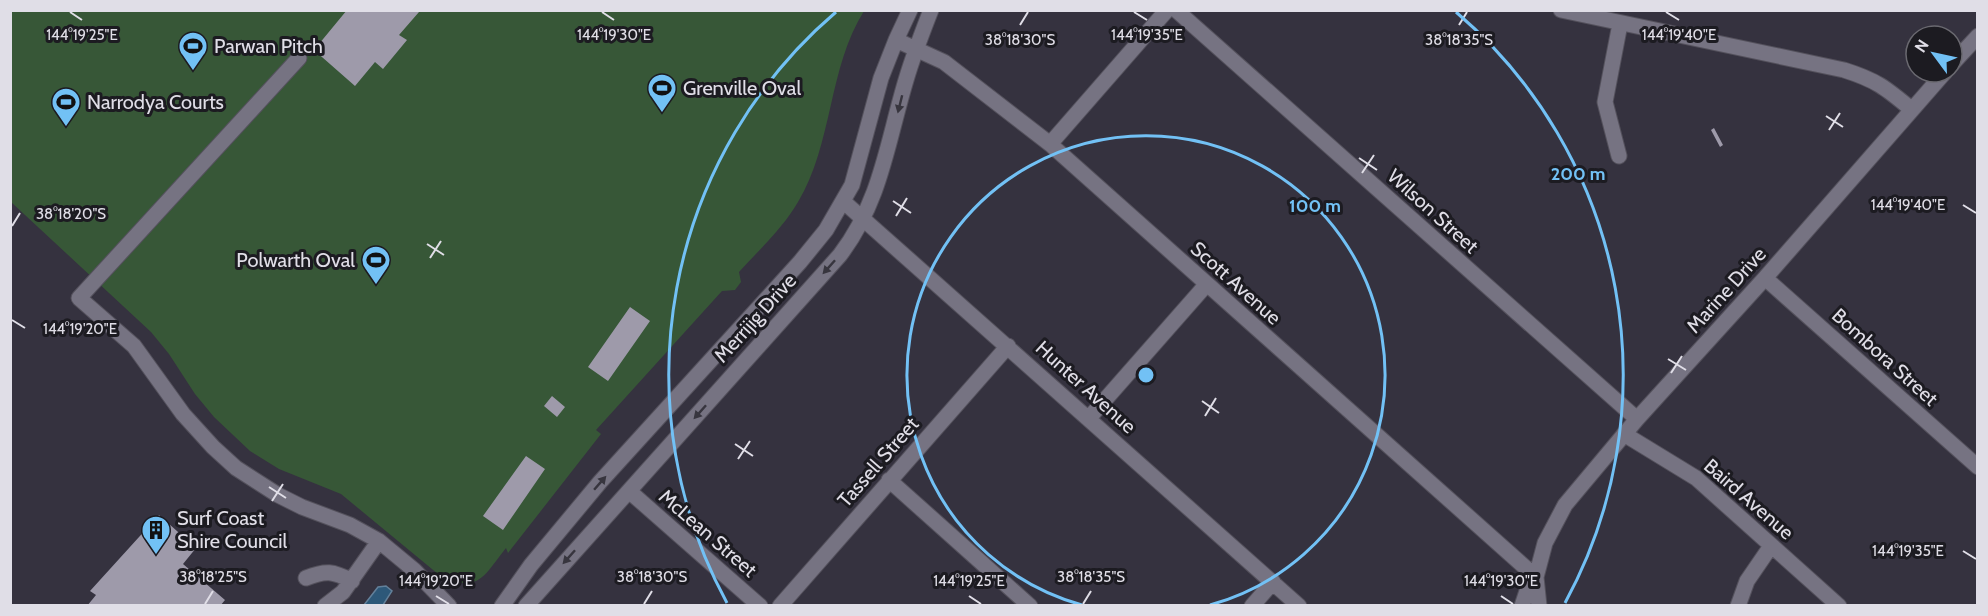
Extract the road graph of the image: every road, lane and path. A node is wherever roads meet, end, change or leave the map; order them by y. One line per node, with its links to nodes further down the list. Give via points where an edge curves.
1 (910, 10): 8 (street, Merrijig Drive)
2 (931, 10): 9 (street, Merrijig Drive)
3 (1167, 10): 14 (street)
4 (1176, 10): 22 (street, Wilson Street)
5 (1561, 10): 6 (street)
6 (1620, 24): 13 (street, via 1844,70 1881,84); 15 (street, via 1605,102)
7 (1977, 36): 10 (street)
8 (896, 40): 9 (street, Scott Avenue); 16 (street, Merrijig Drive)
9 (916, 48): 14 (street, Scott Avenue, via 944,62); 17 (street, Merrijig Drive, one-way to 17, via 886,161)
10 (1964, 51)
11 (299, 58): 27 (street, via 80,298 134,346 183,414 236,468 278,495)
12 (1934, 84): 13 (street, Marine Drive)
13 (1911, 109): 18 (street, Marine Drive)
14 (1050, 144): 19 (street, Scott Avenue)
15 (1618, 156)
16 (844, 202): 17 (street, Hunter Avenue); 37 (street, Merrijig Drive, one-way to 16, via 600,482 800,262)
17 (864, 219): 20 (street, Hunter Avenue); 26 (street, Merrijig Drive, one-way to 26, via 840,255)
18 (1765, 278): 22 (street, Marine Drive); 24 (street, Bombora Street)
19 (1206, 285): 21 (street); 29 (street, Scott Avenue)
20 (1008, 346): 21 (street, Hunter Avenue); 25 (street, Tassell Street)
21 (1089, 418): 32 (street, Hunter Avenue)
22 (1637, 419): 23 (street, Marine Drive)
23 (1624, 434): 28 (street, Baird Avenue, via 1696,478); 29 (street, Marine Drive, via 1565,504 1543,548)
24 (1977, 467)
25 (890, 480): 40 (street, Tassell Street); 41 (street)
26 (629, 492): 38 (street, Merrijig Drive, one-way to 38); 39 (street, McLean Street)
27 (379, 541): 31 (street); 33 (street)
28 (1772, 546): 46 (street, via 1747,581); 47 (street, Baird Avenue)
29 (1536, 576): 44 (street, Marine Drive); 45 (street, Marine Drive)
30 (306, 578): 31 (street, via 328,572)
31 (352, 581): 34 (street)
32 (1273, 582): 42 (street); 43 (street, Hunter Avenue)
33 (427, 585): 35 (street); 36 (street)
34 (325, 606)
35 (436, 606)
36 (449, 606)
37 (502, 606)
38 (526, 606)
39 (760, 606)
40 (780, 606)
41 (1030, 606)
42 (1252, 606)
43 (1299, 606)
44 (1522, 606)
45 (1539, 606)
46 (1738, 606)
47 (1839, 606)

